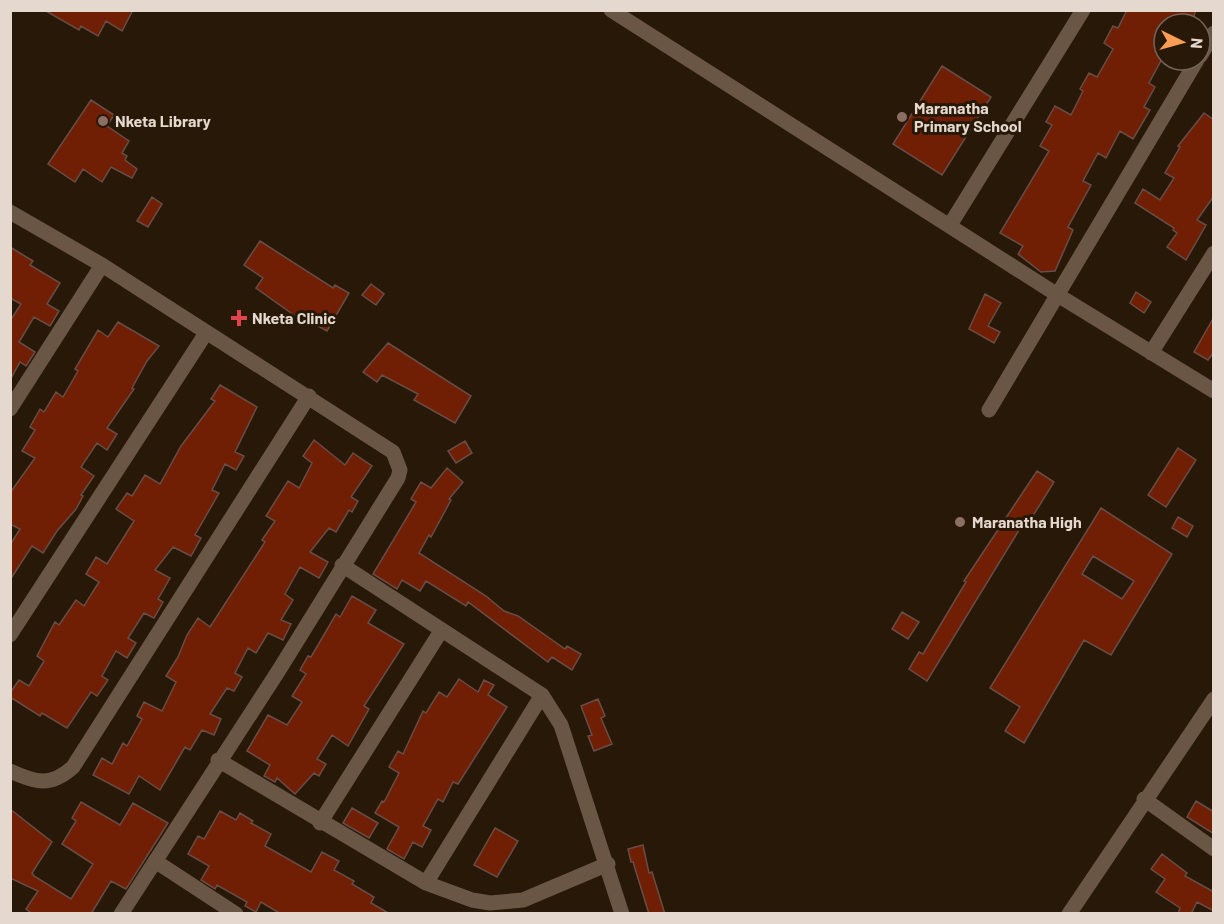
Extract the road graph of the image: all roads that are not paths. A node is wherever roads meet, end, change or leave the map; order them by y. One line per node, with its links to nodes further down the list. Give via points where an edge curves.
1 (1083, 10): 5 (street)
2 (620, 13): 5 (street)
3 (1190, 72): 8 (street)
4 (10, 212): 7 (street)
5 (951, 225): 8 (street)
6 (1214, 254): 10 (street)
7 (102, 265): 9 (street); 13 (street)
8 (1056, 294): 10 (street); 14 (street)
9 (206, 333): 12 (street); 17 (street)
10 (1151, 353): 11 (street)
11 (1214, 391)
12 (309, 396): 15 (street, via 393,452 400,470); 21 (street, via 73,767 55,781 41,782)
13 (10, 409)
14 (989, 410)
15 (342, 565): 16 (street); 20 (street, via 279,670)
16 (441, 630): 18 (street); 23 (street)
17 (10, 635)
18 (542, 694): 26 (street, via 561,725); 27 (street)
19 (1214, 699): 22 (street)
20 (218, 760): 23 (street); 25 (street)
21 (10, 771)
22 (1144, 799): 24 (street); 31 (street)
23 (320, 823): 27 (street)
24 (1214, 849)
25 (155, 861): 28 (street); 29 (street)
26 (608, 864): 27 (street, via 507,903 472,900); 30 (street)
27 (426, 883)
28 (121, 914)
29 (236, 914)
30 (622, 914)
31 (1069, 914)

